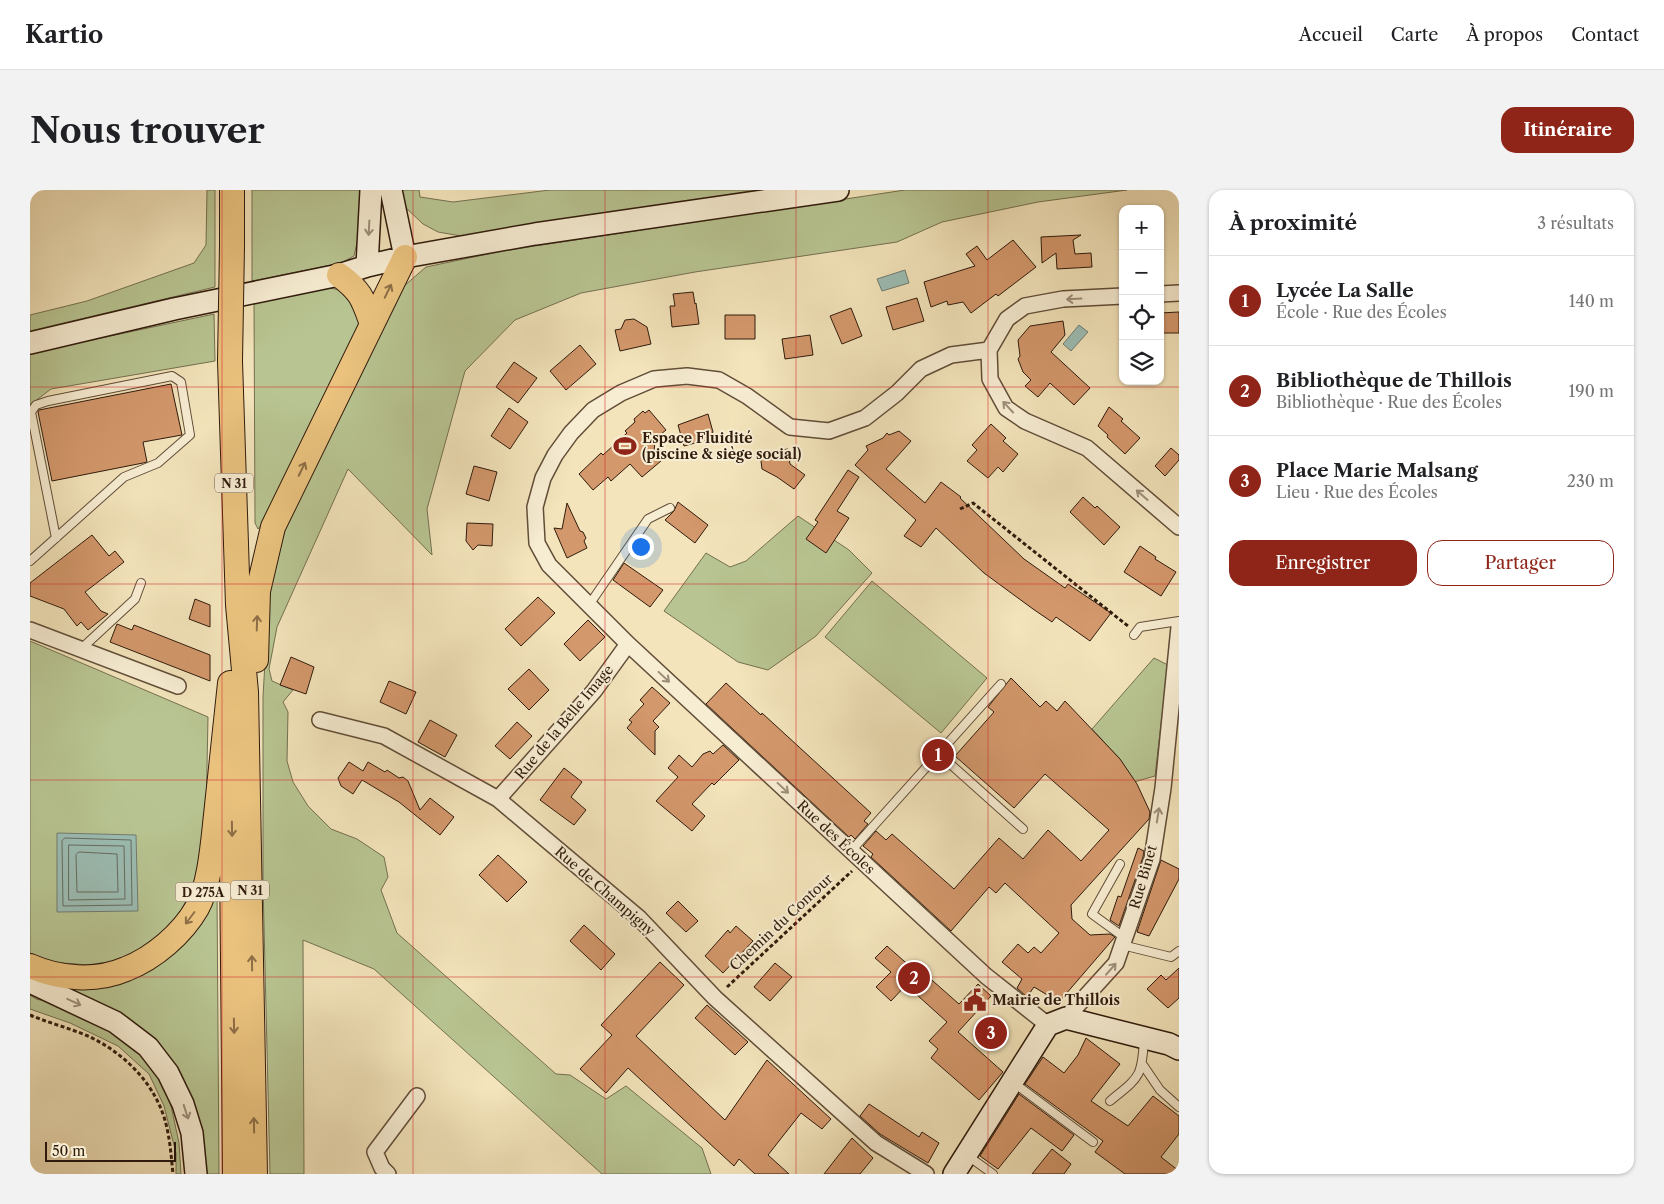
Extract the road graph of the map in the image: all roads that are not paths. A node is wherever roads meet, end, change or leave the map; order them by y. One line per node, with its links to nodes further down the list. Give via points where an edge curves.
1 (232, 190): 20 (main road, N 31, bridge, via 230,362)
2 (371, 190): 6 (street, one-way to 6)
3 (390, 190): 5 (street)
4 (838, 190): 5 (street, via 535,234)
5 (405, 257): 6 (street); 11 (main road, one-way to 5)
6 (367, 266): 7 (street)
7 (339, 275): 11 (main road, via 363,298); 12 (street)
8 (1179, 293): 9 (street)
9 (1164, 294)
10 (1119, 296): 13 (street, one-way to 13, via 1063,299 1025,306 1007,319)
11 (372, 324): 33 (main road, one-way to 11, via 258,591 264,560 273,528)
12 (30, 343)
13 (989, 350): 15 (street, one-way to 13, via 1087,448 1025,421 1006,408 990,379); 19 (street, Rue des Écoles, via 951,355 921,369 865,418 829,431 790,427 720,380 687,376 654,380 621,393 593,410 555,455 535,507 537,543 549,565)
14 (670, 508): 19 (lane, via 648,519)
15 (1179, 527)
16 (56, 538): 16 (lane, via 124,477 158,463 190,435 181,382 172,376 36,405 31,412); 17 (lane)
17 (30, 561)
18 (141, 582): 26 (lane, via 135,599)
19 (589, 605): 25 (street, Rue des Écoles)
20 (238, 606): 27 (main road, N 31); 33 (main road, N 31, via 246,692)
21 (1179, 621): 24 (lane, via 1140,627)
22 (1179, 627): 37 (street, Rue Binet, one-way to 22, via 1152,859 1163,788)
23 (30, 630): 26 (street)
24 (1135, 633)
25 (628, 644): 32 (street, Rue de la Belle Image, via 594,691); 35 (street, Rue des Écoles, one-way to 35)
26 (81, 649): 29 (street)
27 (230, 683): 39 (main road, D 275A, one-way to 39, via 211,854 198,907 152,956 113,975 65,976); 52 (main road, N 31, one-way to 52)
28 (1000, 684): 31 (lane)
29 (178, 686)
30 (320, 720): 32 (street, Rue de Champigny, via 384,736)
31 (938, 753): 34 (lane); 35 (lane)
32 (498, 799): 55 (street, Rue de Champigny, via 640,918 715,998 876,1143)
33 (249, 829): 53 (main road, N 31, one-way to 33)
34 (1023, 829)
35 (846, 846): 41 (street, Rue des Écoles, via 986,976)
36 (1120, 864): 37 (lane, via 1092,914)
37 (1124, 942): 38 (lane, via 1171,957); 41 (street, Rue Binet, one-way to 37, via 1116,963)
38 (1179, 951)
39 (30, 966)
40 (30, 982): 51 (street, one-way to 51, via 115,1022 148,1047 168,1073 183,1104 192,1133)
41 (1057, 1021): 42 (street); 45 (street)
42 (1144, 1038): 43 (street); 44 (lane)
43 (1179, 1049)
44 (1143, 1065): 47 (lane, via 1136,1079); 48 (lane, via 1160,1090)
45 (1012, 1082): 49 (lane); 50 (street)
46 (417, 1096): 54 (street, via 375,1152)
47 (1110, 1101)
48 (1179, 1107)
49 (1093, 1142)
50 (967, 1154): 56 (street); 57 (lane)
51 (196, 1174)
52 (235, 1174)
53 (255, 1174)
54 (388, 1174)
55 (926, 1174)
56 (954, 1174)
57 (994, 1174)

